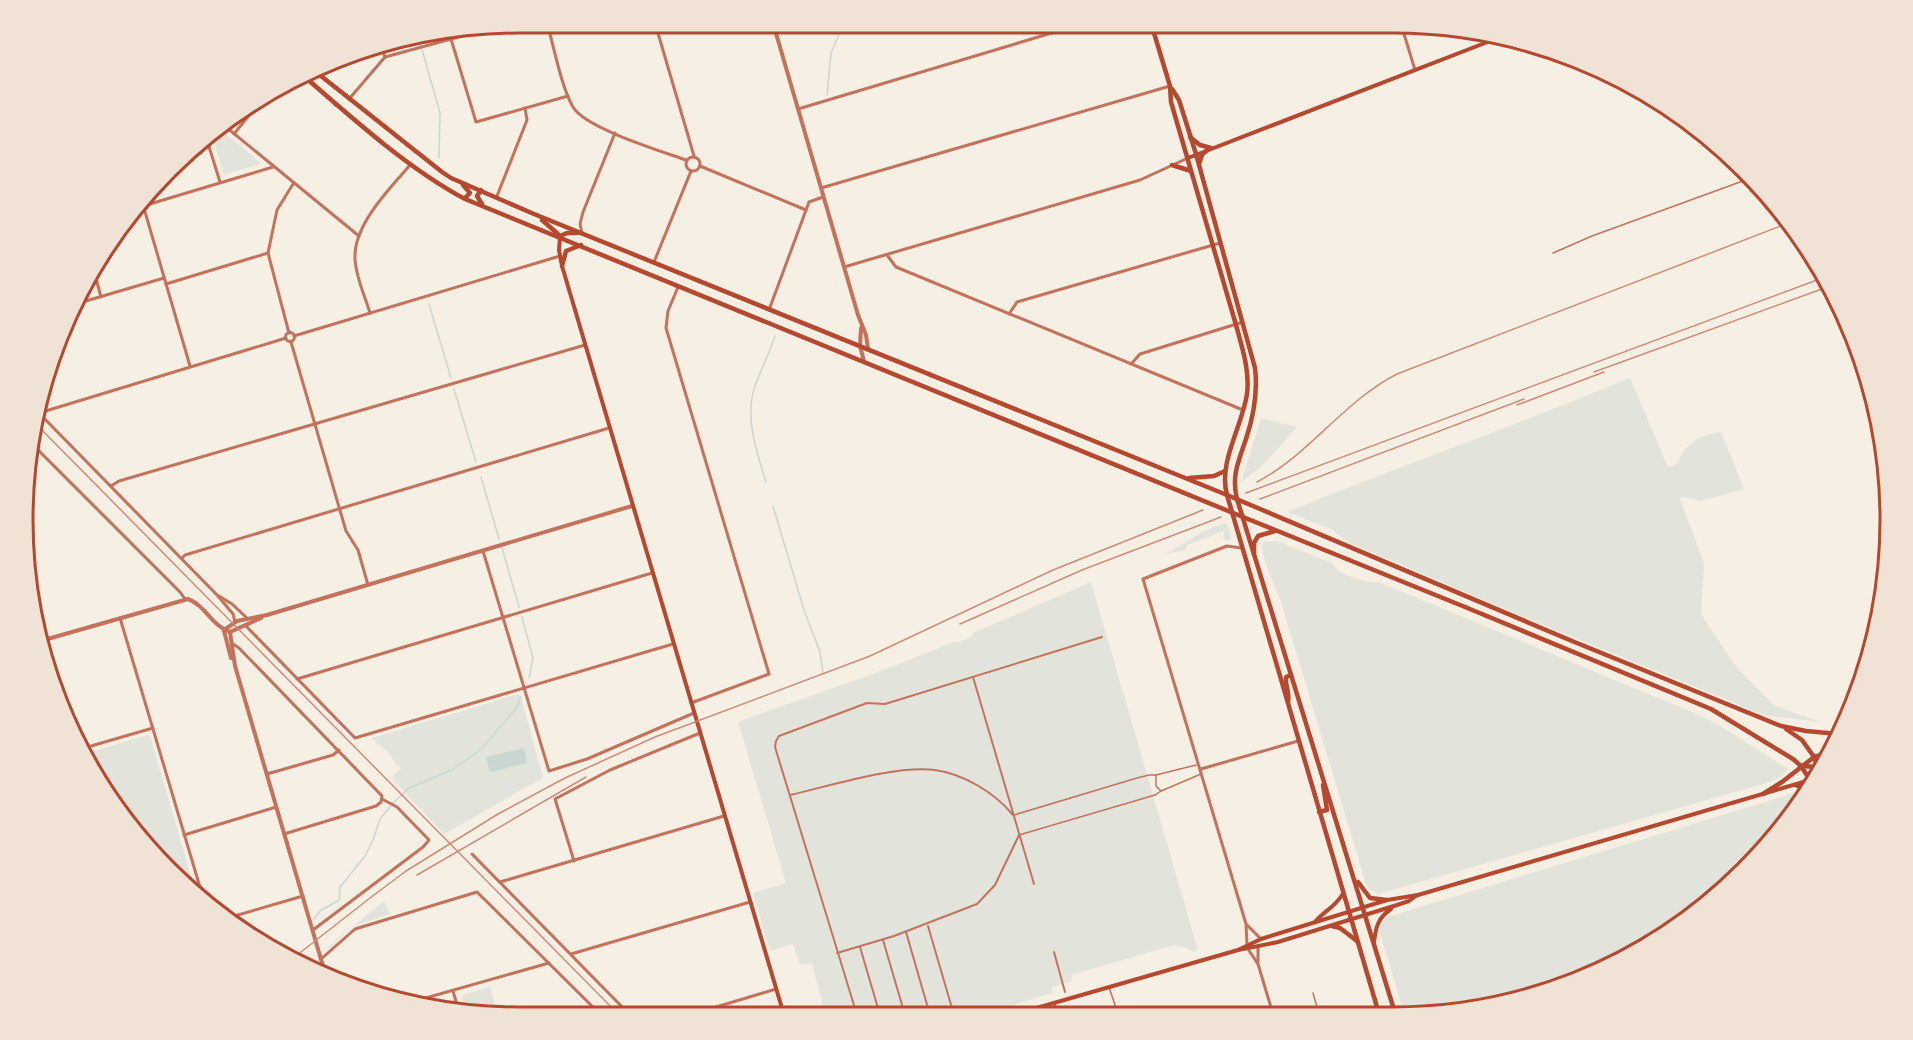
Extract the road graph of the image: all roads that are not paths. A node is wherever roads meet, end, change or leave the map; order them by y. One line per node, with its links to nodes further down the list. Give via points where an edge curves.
1 (550, 33): 18 (street)
2 (658, 33): 30 (street)
3 (776, 33): 21 (street)
4 (1052, 33): 21 (street)
5 (1154, 33): 16 (main road)
6 (1404, 33): 12 (street)
7 (455, 37): 8 (street)
8 (451, 39): 11 (street); 20 (street, via 476,122)
9 (1488, 42): 12 (main road)
10 (384, 53): 11 (street)
11 (385, 57): 19 (street)
12 (1415, 70): 28 (main road)
13 (321, 76): 14 (main road)
14 (325, 79): 17 (main road); 19 (main road)
15 (310, 81): 17 (main road)
16 (1170, 86): 26 (main road, via 1179,100); 31 (main road); 44 (street)
17 (318, 88): 33 (main road)
18 (568, 96): 20 (street); 24 (street, via 585,120)
19 (349, 99): 40 (main road, via 423,159)
20 (525, 108): 46 (street, via 527,120)
21 (798, 109): 44 (street)
22 (250, 115): 25 (street)
23 (229, 130): 25 (street)
24 (615, 133): 32 (street); 54 (street, via 583,212 580,224)
25 (234, 134): 35 (street)
26 (1190, 138): 28 (main road); 29 (main road)
27 (209, 146): 42 (street)
28 (1209, 149): 29 (main road); 37 (main road)
29 (1196, 154): 31 (main road); 37 (main road)
30 (694, 156): 32 (street); 36 (street)
31 (1188, 158): 34 (street); 39 (main road)
32 (686, 160): 38 (street)
33 (411, 164): 48 (main road); 55 (street, via 378,203)
34 (1172, 165): 39 (main road); 63 (street, via 1140,180)
35 (275, 166): 42 (street); 43 (street)
36 (700, 166): 38 (street); 51 (street)
37 (1199, 166): 57 (main road)
38 (691, 171): 66 (street)
39 (1191, 171): 59 (main road)
40 (459, 181): 45 (main road); 48 (main road, via 470,193)
41 (1742, 181): 62 (lane)
42 (220, 182): 49 (street)
43 (294, 184): 55 (street); 61 (street, via 277,210)
44 (820, 188): 47 (street)
45 (481, 190): 46 (main road); 50 (main road, via 477,198)
46 (496, 196): 53 (main road)
47 (824, 197): 51 (street, via 809,202); 68 (street)
48 (465, 198): 50 (main road)
49 (151, 203)
50 (484, 206): 56 (main road)
51 (806, 210): 79 (street)
52 (145, 211): 70 (street)
53 (534, 214): 54 (main road); 56 (main road)
54 (584, 234): 56 (main road, via 570,232); 60 (main road)
55 (359, 236): 80 (street, via 355,259)
56 (560, 236): 58 (main road); 64 (main road)
57 (1220, 243): 59 (street); 82 (main road)
58 (580, 245): 65 (main road); 67 (main road, via 566,251)
59 (1213, 245): 81 (street, via 1017,302); 84 (main road)
60 (619, 249): 65 (main road); 66 (main road)
61 (268, 253): 73 (street); 85 (street)
62 (1553, 253)
63 (887, 255): 68 (street); 81 (street, via 896,267)
64 (560, 256): 67 (main road); 80 (street)
65 (615, 260): 74 (main road)
66 (654, 262): 69 (main road)
67 (562, 266): 89 (main road)
68 (844, 267): 83 (street)
69 (670, 269): 71 (main road); 74 (main road)
70 (165, 278): 73 (street); 75 (street)
71 (692, 278): 74 (main road); 76 (main road)
72 (96, 279): 75 (street)
73 (166, 284): 94 (street)
74 (679, 285): 78 (main road); 141 (street, via 668,311 666,328 769,674)
75 (102, 297): 77 (street)
76 (741, 298): 78 (main road); 79 (main road)
77 (85, 302)
78 (736, 309): 92 (main road)
79 (769, 310): 90 (main road)
80 (370, 313): 86 (street)
81 (1009, 314): 93 (street)
82 (1244, 322): 84 (street); 99 (main road, via 1256,368)
83 (861, 324): 90 (street); 91 (street)
84 (1236, 325): 93 (street, via 1140,354); 98 (main road, via 1247,373)
85 (289, 333): 86 (street); 87 (street)
86 (294, 336): 88 (street)
87 (285, 338): 88 (street); 94 (street)
88 (291, 342): 101 (street)
89 (585, 345): 101 (street); 102 (main road)
90 (860, 346): 91 (main road); 92 (street)
91 (868, 350): 95 (main road)
92 (864, 361): 96 (main road)
93 (1132, 363): 98 (street)
94 (190, 366): 97 (street)
95 (945, 381): 96 (main road); 105 (main road)
96 (940, 393): 111 (main road)
97 (46, 410)
98 (1243, 410): 99 (main road); 104 (main road)
99 (1253, 411): 108 (main road, via 1238,462 1234,485)
100 (44, 418): 106 (street)
101 (316, 423): 106 (street); 110 (street)
102 (609, 428): 109 (main road); 110 (street)
103 (38, 451): 123 (street)
104 (1225, 471): 105 (main road); 107 (main road)
105 (1186, 478): 107 (main road)
106 (111, 486): 116 (street)
107 (1227, 495): 108 (main road); 111 (main road)
108 (1237, 499): 112 (main road); 120 (main road)
109 (632, 506): 115 (street); 118 (main road)
110 (340, 509): 116 (street); 119 (street)
111 (1232, 513): 112 (main road); 114 (main road)
112 (1245, 519): 113 (main road); 117 (main road)
113 (1275, 531): 117 (main road, via 1258,536); 122 (main road)
114 (1241, 548): 142 (main road); 156 (street, via 1227,546 1143,579)
115 (483, 551): 119 (street); 125 (street)
116 (182, 558): 121 (street)
117 (1254, 558): 137 (main road)
118 (652, 573): 125 (street); 135 (main road)
119 (368, 585): 124 (street)
120 (1443, 586): 122 (main road); 144 (main road)
121 (217, 595): 127 (street); 128 (street, via 234,615)
122 (1439, 596): 154 (main road, via 1711,709)
123 (185, 599): 126 (street); 130 (street, via 195,602)
124 (267, 615): 127 (street); 129 (street)
125 (503, 617): 139 (street); 140 (street)
126 (120, 618): 133 (street); 145 (street)
127 (247, 618): 128 (street)
128 (235, 622): 130 (street)
129 (245, 625): 131 (street); 139 (street)
130 (224, 630): 131 (street); 136 (street)
131 (230, 632): 134 (street)
132 (1102, 637): 138 (street)
133 (48, 639)
134 (231, 642): 136 (street); 150 (street)
135 (673, 644): 140 (street); 141 (main road)
136 (235, 666): 157 (street)
137 (1291, 675): 142 (main road, via 1286,677); 160 (main road)
138 (973, 677): 166 (street, via 885,704 867,703 779,736 775,747); 170 (street)
139 (297, 679): 140 (street, via 352,736 360,737)
140 (525, 688): 143 (street, via 549,771)
141 (691, 703): 143 (main road)
142 (1288, 706): 148 (main road)
143 (694, 713): 146 (main road)
144 (1781, 726): 147 (main road); 152 (main road, via 1802,740)
145 (153, 728): 149 (street); 173 (street)
146 (700, 733): 171 (main road); 176 (street, via 610,770 555,799)
147 (1831, 734)
148 (1298, 741): 156 (street); 169 (main road)
149 (89, 747)
150 (339, 750): 157 (street); 167 (street, via 380,793)
151 (1819, 756): 152 (main road)
152 (1814, 757): 153 (main road); 154 (main road)
153 (1816, 762)
154 (1801, 766): 155 (main road); 159 (main road); 165 (main road)
155 (1814, 766)
156 (1201, 769): 158 (lane); 164 (lane); 193 (street)
157 (267, 775): 168 (street)
158 (1156, 776): 164 (lane); 170 (lane, via 1137,778)
159 (1807, 776)
160 (1323, 779): 169 (main road, via 1327,810); 177 (main road)
161 (1803, 783): 162 (main road)
162 (1794, 785): 163 (main road); 165 (main road)
163 (1800, 787)
164 (1161, 791): 174 (lane)
165 (1763, 794): 182 (main road)
166 (790, 795): 170 (street, via 862,778 935,770 990,793); 206 (street)
167 (382, 801): 172 (street); 196 (street, via 397,807 429,840)
168 (276, 807): 172 (street); 173 (street)
169 (1319, 812): 181 (main road)
170 (1013, 815): 174 (street)
171 (724, 816): 176 (street); 185 (main road)
172 (284, 834): 183 (street)
173 (184, 835): 180 (street)
174 (1019, 835): 179 (street); 194 (street, via 986,896)
175 (472, 854): 178 (street)
176 (574, 861): 178 (street)
177 (1352, 872): 184 (main road, via 1370,898); 187 (main road)
178 (500, 882): 207 (street)
179 (1034, 884)
180 (198, 885)
181 (1343, 894): 188 (main road); 192 (main road, via 1335,907)
182 (1418, 894): 184 (main road); 186 (main road)
183 (303, 896): 189 (street); 196 (street)
184 (1387, 900): 187 (main road)
185 (750, 902): 207 (street); 213 (main road)
186 (1397, 905): 190 (main road); 201 (main road, via 1378,920)
187 (1364, 908): 188 (main road); 190 (main road)
188 (1349, 912): 191 (main road); 192 (main road)
189 (236, 915)
190 (1366, 915): 191 (main road); 201 (main road)
191 (1351, 920): 195 (main road); 200 (main road)
192 (1314, 923): 198 (main road)
193 (1246, 924): 198 (street); 204 (street)
194 (927, 925): 197 (street); 228 (street)
195 (1332, 926): 200 (main road); 202 (main road)
196 (313, 930): 208 (street)
197 (906, 932): 199 (street); 227 (street)
198 (1261, 939): 204 (main road)
199 (883, 940): 203 (street); 226 (street)
200 (1357, 941): 234 (main road)
201 (1374, 942): 235 (main road)
202 (1258, 946): 204 (main road); 210 (street)
203 (860, 947): 206 (street); 225 (street)
204 (1247, 947): 210 (street); 212 (main road)
205 (1054, 952): 215 (street)
206 (837, 953): 224 (street)
207 (571, 954): 221 (street)
208 (321, 959): 209 (street, via 355,929 476,891); 211 (street)
209 (549, 963): 214 (street); 220 (street)
210 (1258, 964): 232 (street)
211 (323, 965)
212 (1109, 987): 219 (main road); 231 (lane)
213 (776, 989): 222 (street); 223 (main road)
214 (453, 991): 217 (street); 218 (street)
215 (1065, 992)
216 (1313, 993): 233 (lane)
217 (426, 998)
218 (456, 1003)
219 (1054, 1003): 229 (main road); 230 (street)
220 (593, 1007)
221 (622, 1007)
222 (716, 1007)
223 (781, 1007)
224 (854, 1007)
225 (878, 1007)
226 (903, 1007)
227 (928, 1007)
228 (952, 1007)
229 (1040, 1007)
230 (1055, 1007)
231 (1116, 1007)
232 (1270, 1007)
233 (1317, 1007)
234 (1377, 1007)
235 (1393, 1007)

